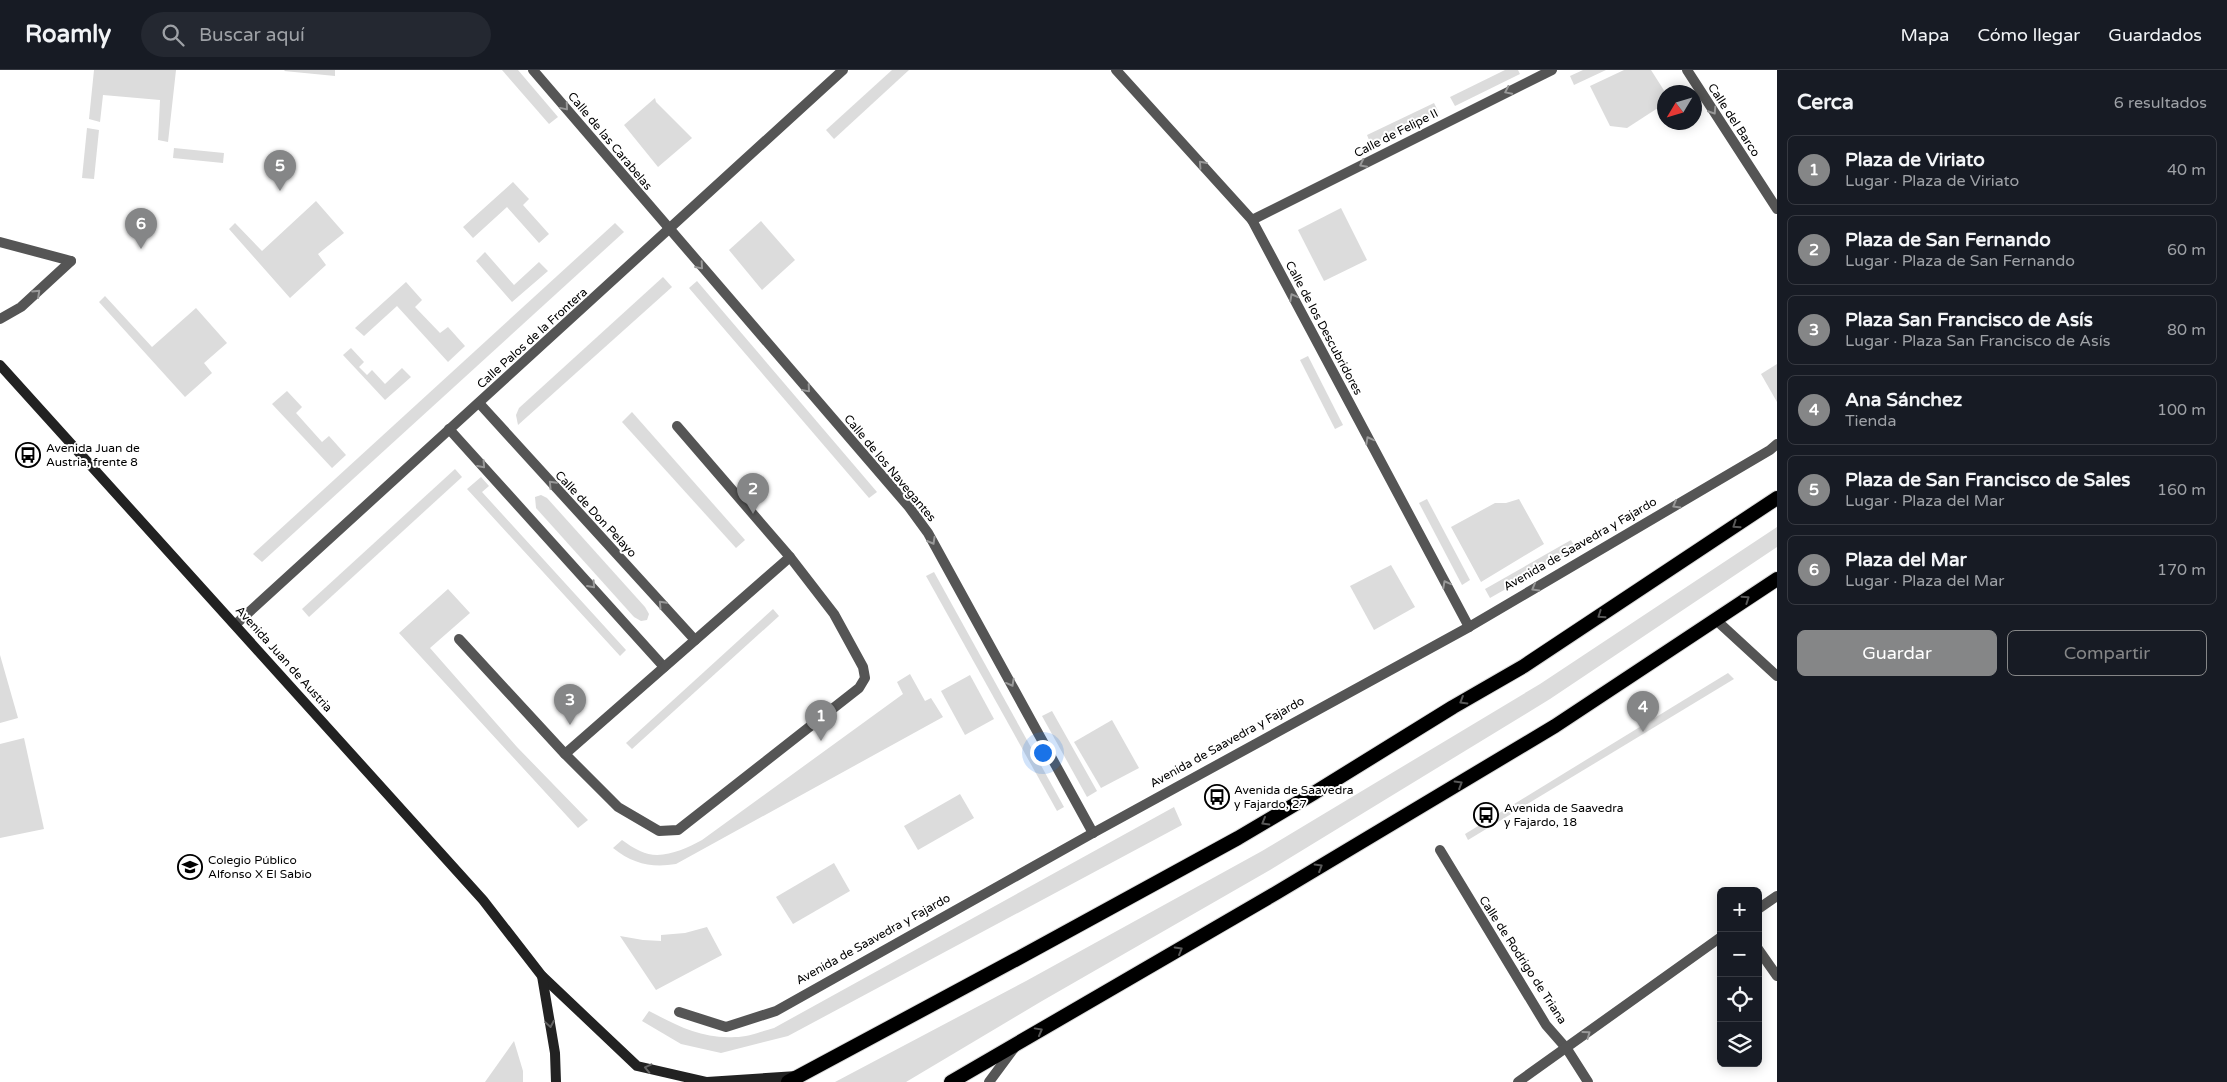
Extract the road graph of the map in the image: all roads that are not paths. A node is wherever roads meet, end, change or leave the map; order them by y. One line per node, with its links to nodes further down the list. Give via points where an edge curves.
1 (533, 70): 8 (street, Calle de las Carabelas, one-way to 8)
2 (843, 70): 8 (street, Calle Palos de la Frontera)
3 (1116, 70): 7 (street, Calle de los Descubridores, one-way to 3)
4 (1552, 70): 7 (street, Calle de Felipe II, one-way to 7)
5 (1687, 70): 6 (street, Calle del Barco, one-way to 6)
6 (1777, 209)
7 (1252, 220): 21 (street, Calle de los Descubridores, one-way to 7)
8 (669, 229): 12 (street, Calle Palos de la Frontera); 27 (street, Calle de los Navegantes, one-way to 27, via 910,508 928,533)
9 (0, 242): 10 (street, one-way to 9, via 22,307 71,261)
10 (0, 320)
11 (0, 365): 20 (main road, Avenida Juan de Austria)
12 (479, 403): 14 (street, Calle Palos de la Frontera); 23 (street, Calle de Don Pelayo, one-way to 12)
13 (677, 426): 17 (street)
14 (450, 429): 20 (street, Calle Palos de la Frontera); 24 (street, one-way to 24)
15 (1777, 444): 21 (street, Avenida de Saavedra y Fajardo, one-way to 21)
16 (1777, 498): 38 (highway, one-way to 38, via 1524,666 1314,793 1058,937)
17 (790, 557): 23 (street); 26 (street, via 834,614 863,666 865,678 859,688 678,830 659,832 618,807)
18 (1777, 579): 19 (highway, one-way to 18)
19 (1716, 620): 25 (street); 36 (highway, one-way to 19, via 1555,726)
20 (236, 624): 33 (main road, Avenida Juan de Austria, via 484,900)
21 (1469, 627): 27 (street, Avenida de Saavedra y Fajardo)
22 (459, 639): 26 (street)
23 (695, 640): 24 (street)
24 (664, 667): 26 (street)
25 (1777, 676)
26 (566, 754)
27 (1093, 833): 35 (street, Avenida de Saavedra y Fajardo, via 776,1011 726,1027)
28 (1440, 850): 37 (street, Calle de Rodrigo de Triana, via 1546,1025)
29 (1777, 896): 30 (street)
30 (1762, 906)
31 (1717, 940): 37 (street, one-way to 31)
32 (1762, 955): 34 (street)
33 (542, 976): 38 (main road, Avenida Juan de Austria, one-way to 33, via 707,1082 637,1066); 39 (main road, Avenida Juan de Austria, one-way to 39, via 555,1053)
34 (1777, 976)
35 (680, 1012)
36 (1017, 1043): 40 (highway); 41 (street)
37 (1567, 1049): 42 (street); 43 (street, Calle de Rodrigo de Triana)
38 (794, 1079)
39 (556, 1082)
40 (951, 1082)
41 (989, 1082)
42 (1518, 1082)
43 (1588, 1082)

